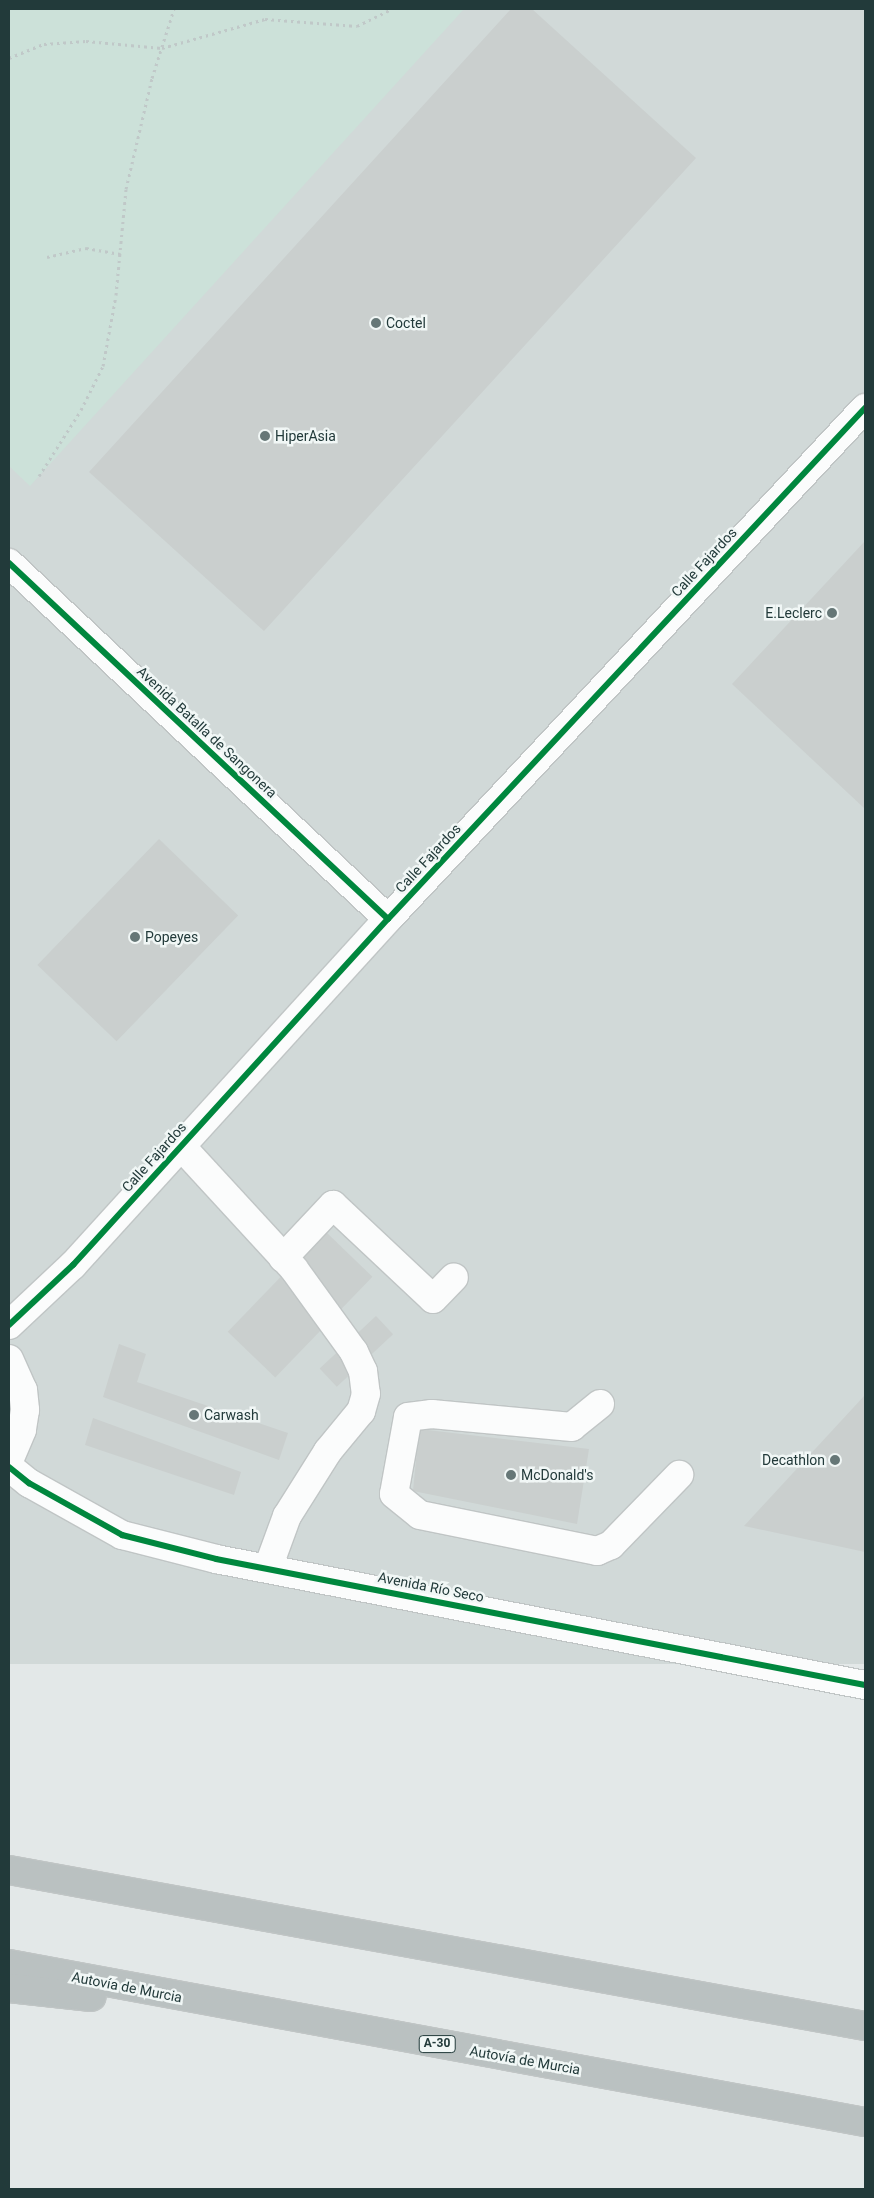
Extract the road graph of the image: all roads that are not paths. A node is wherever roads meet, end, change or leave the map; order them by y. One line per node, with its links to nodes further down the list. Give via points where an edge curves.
1 (865, 408): 3 (street, Calle Fajardos)
2 (9, 563): 3 (street, Avenida Batalla de Sangonera)
3 (388, 919): 4 (street, Calle Fajardos)
4 (181, 1146): 5 (street); 7 (street, Calle Fajardos, via 73,1265)
5 (283, 1258): 6 (street, via 333,1205 433,1299); 13 (street, via 354,1352 363,1371 366,1394 361,1411 328,1451 287,1516)
6 (454, 1277)
7 (9, 1326)
8 (9, 1359): 10 (street, via 23,1390 25,1410 22,1430)
9 (600, 1404): 12 (street, via 572,1428 432,1414 408,1417 394,1494 420,1515 597,1551 611,1545)
10 (9, 1461)
11 (9, 1467): 13 (street, Avenida Río Seco, via 29,1483 122,1535 216,1559)
12 (679, 1476)
13 (268, 1568): 14 (street, Avenida Río Seco)
14 (865, 1685)
15 (9, 1866): 17 (highway)
16 (9, 1870): 17 (highway)
17 (80, 1883): 21 (highway)
18 (9, 1964): 20 (highway, Autovía de Murcia / A-30)
19 (9, 1988): 20 (highway)
20 (312, 2022): 22 (highway, Autovía de Murcia / A-30)
21 (865, 2026)
22 (865, 2122)

